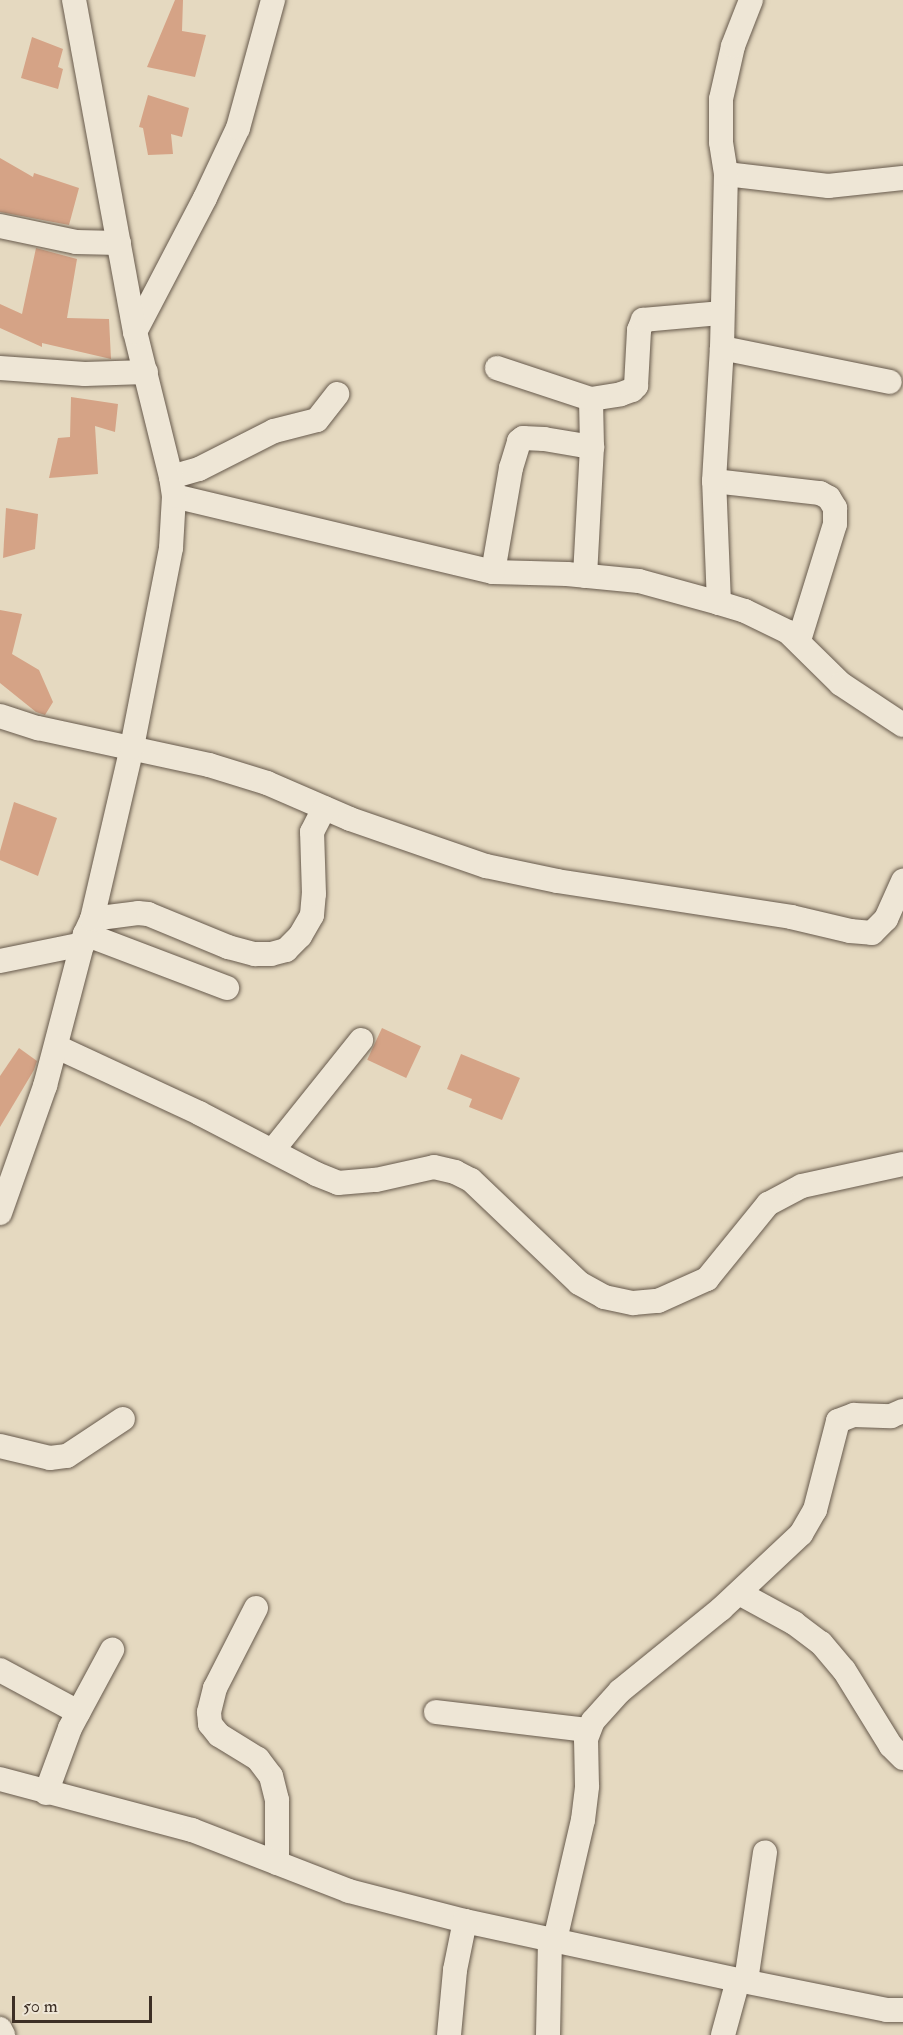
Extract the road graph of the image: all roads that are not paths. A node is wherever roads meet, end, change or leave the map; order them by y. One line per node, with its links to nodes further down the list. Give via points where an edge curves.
1 (74, 0): 7 (street)
2 (273, 0): 9 (street, via 238,128)
3 (751, 0): 4 (street, via 733,46 721,99)
4 (726, 174): 5 (street, via 828,186); 8 (street)
5 (903, 178)
6 (0, 225): 7 (street, via 76,242)
7 (119, 243): 9 (street)
8 (722, 313): 10 (street); 16 (street, via 643,320 636,386 621,394)
9 (135, 332): 13 (street)
10 (722, 348): 14 (street); 18 (street)
11 (0, 368): 13 (street, via 85,374)
12 (497, 368): 16 (street)
13 (146, 372): 19 (street)
14 (890, 382)
15 (337, 394): 19 (street, via 316,420 274,431)
16 (591, 399): 17 (street)
17 (592, 447): 20 (street, via 544,439 519,441); 21 (street)
18 (714, 481): 22 (street); 23 (street, via 820,493 835,508 835,524)
19 (173, 487): 20 (street); 26 (street, via 171,548)
20 (493, 572): 21 (street)
21 (585, 576): 22 (street, via 639,581)
22 (719, 603): 23 (street, via 745,611)
23 (799, 640): 25 (street, via 841,684)
24 (0, 717): 26 (street)
25 (903, 725)
26 (132, 747): 27 (street, via 267,783); 29 (street)
27 (324, 808): 28 (street, via 486,866 557,881 790,917 850,931 872,933 880,927); 29 (street, via 312,839 312,915 286,950 255,954 228,947 148,914)
28 (903, 881)
29 (87, 932): 30 (street); 31 (street); 33 (street)
30 (0, 961)
31 (227, 988)
32 (361, 1040): 34 (street)
33 (57, 1047): 34 (street); 36 (street)
34 (273, 1150): 35 (street, via 339,1183 376,1180 434,1167 455,1172 471,1180 579,1283 604,1297 633,1303 658,1301 707,1279 768,1204 802,1186)
35 (903, 1164)
36 (0, 1213)
37 (903, 1411): 40 (street, via 891,1416 854,1415 838,1421 814,1510 801,1534)
38 (123, 1419): 39 (street, via 67,1456 50,1458)
39 (0, 1446)
40 (739, 1593): 46 (street, via 620,1691); 47 (street, via 794,1623 820,1643 844,1670 887,1740)
41 (256, 1608): 51 (street, via 215,1688 208,1712 210,1724 219,1735 258,1759 272,1776 277,1800)
42 (112, 1650): 44 (street)
43 (0, 1670): 44 (street)
44 (78, 1712): 49 (street)
45 (436, 1712): 46 (street)
46 (588, 1730): 53 (street, via 583,1820)
47 (903, 1758)
48 (0, 1779): 49 (street)
49 (46, 1793): 51 (street, via 192,1830)
50 (765, 1852): 54 (street)
51 (277, 1863): 52 (street, via 349,1891)
52 (465, 1921): 53 (street); 58 (street, via 455,1970)
53 (552, 1940): 54 (street); 59 (street)
54 (742, 1980): 55 (street); 60 (street)
55 (903, 2010)
56 (0, 2029): 57 (street)
57 (3, 2035)
58 (449, 2035)
59 (548, 2035)
60 (723, 2035)

